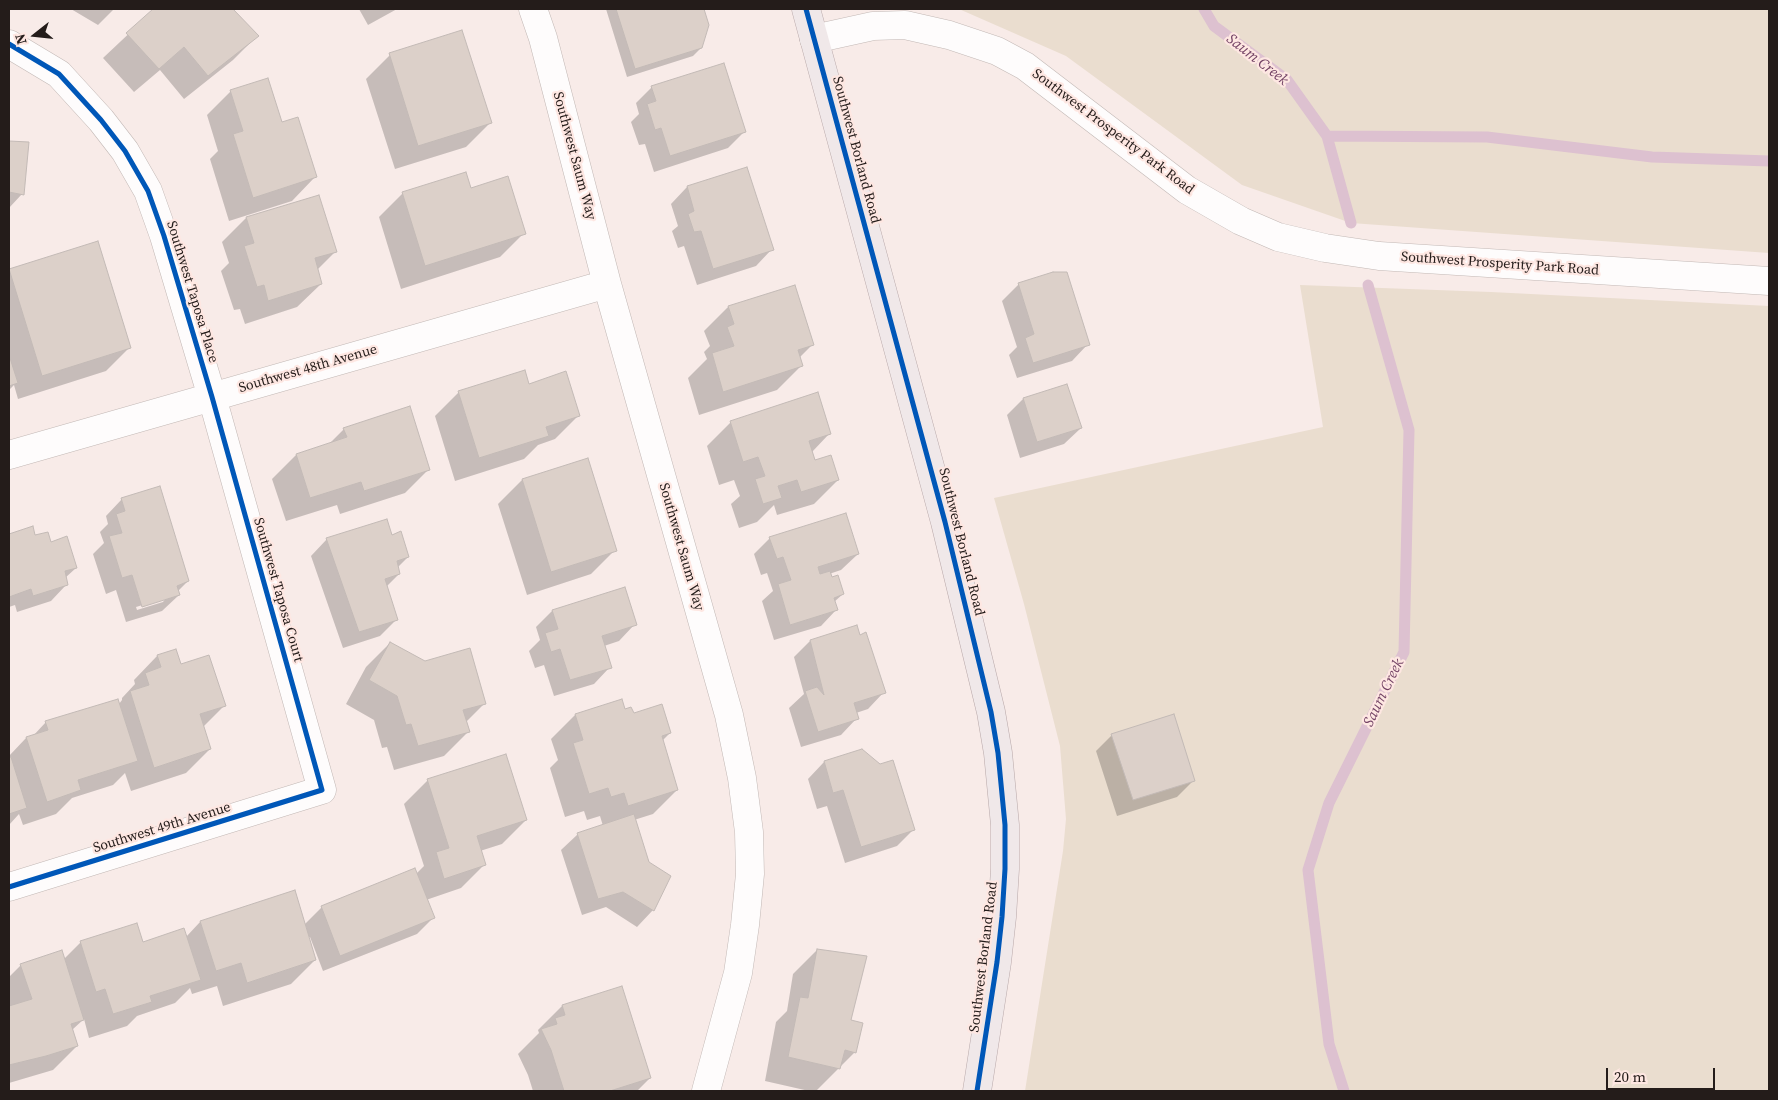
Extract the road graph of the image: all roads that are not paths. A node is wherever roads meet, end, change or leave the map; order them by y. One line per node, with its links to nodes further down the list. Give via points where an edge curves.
1 (533, 9): 6 (street, Southwest Saum Way)
2 (806, 9): 3 (main road, Southwest Borland Road)
3 (814, 39): 5 (street, Southwest Prosperity Park Road, via 873,26 905,25 996,51 1025,66 1187,190 1241,221 1278,237 1379,256); 12 (main road, Southwest Borland Road, via 945,522 992,712 1005,825 1005,869 996,971)
4 (9, 44): 7 (street, Southwest Taposa Place, via 59,74 102,120 125,151 148,191 164,236)
5 (1769, 281)
6 (607, 284): 7 (street, Southwest 48th Avenue); 11 (street, Southwest Saum Way, via 729,715 749,832 750,874 738,973)
7 (212, 397): 8 (street, Southwest 48th Avenue); 9 (street, Southwest Taposa Court)
8 (9, 455)
9 (322, 790): 10 (street, Southwest 49th Avenue)
10 (9, 887)
11 (706, 1091)
12 (977, 1091)

